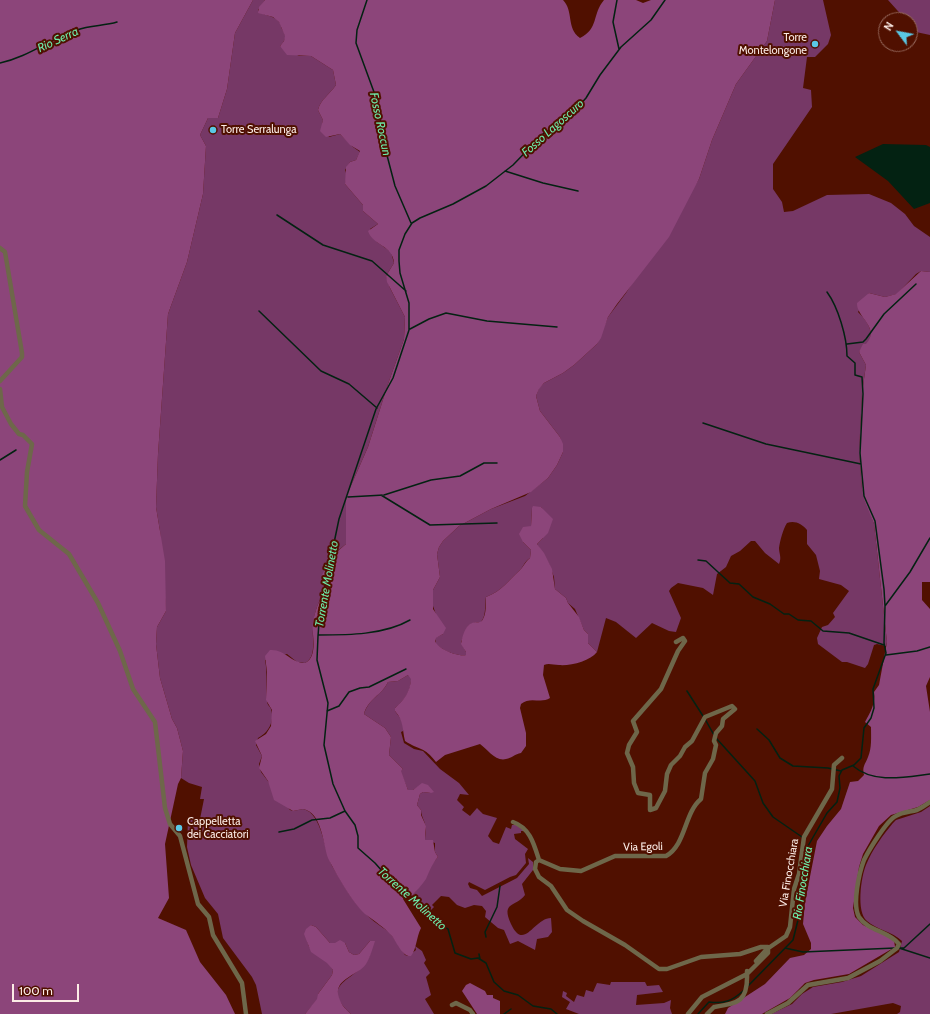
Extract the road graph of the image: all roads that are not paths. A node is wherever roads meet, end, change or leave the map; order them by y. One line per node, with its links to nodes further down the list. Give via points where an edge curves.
1 (0, 248): 2 (street, via 5,252 22,357)
2 (0, 381)
3 (0, 389): 11 (street, via 2,407 11,424 32,444 25,506 39,530 69,554 91,591 120,651 133,689 155,722 165,808 170,824 180,836 198,904 209,917 213,935 242,983)
4 (676, 642): 8 (street, Via Egoli, via 683,638 685,641 678,650 662,689 633,721 637,732 627,752 638,793 650,795 650,810 656,808 665,791 671,764 692,741 705,717 732,706 735,708 723,718 722,726 716,733 714,759 705,773 701,799 695,804 675,847 668,855 661,857 615,856 581,871 560,869)
5 (842, 758): 9 (street, Via Finocchiara, via 834,765 832,789 804,837 790,927 786,936 751,966)
6 (930, 802): 15 (street, via 917,810 896,816 888,823 864,860 856,904 859,916 864,923 895,939 899,944 897,948 880,961 848,978 808,985 788,1003)
7 (513, 822): 8 (street, via 525,829 535,846)
8 (539, 860): 9 (street, via 535,869 539,877 551,886 567,910 654,967 667,969 701,957 740,954 767,946 770,951)
9 (747, 976): 13 (street, Via Finocchiara, via 702,997); 14 (street, via 747,990 743,997 730,1005 714,1007)
10 (452, 1005): 12 (street, via 456,1003)
11 (246, 1014)
12 (473, 1014)
13 (688, 1014)
14 (707, 1014)
15 (767, 1014)

